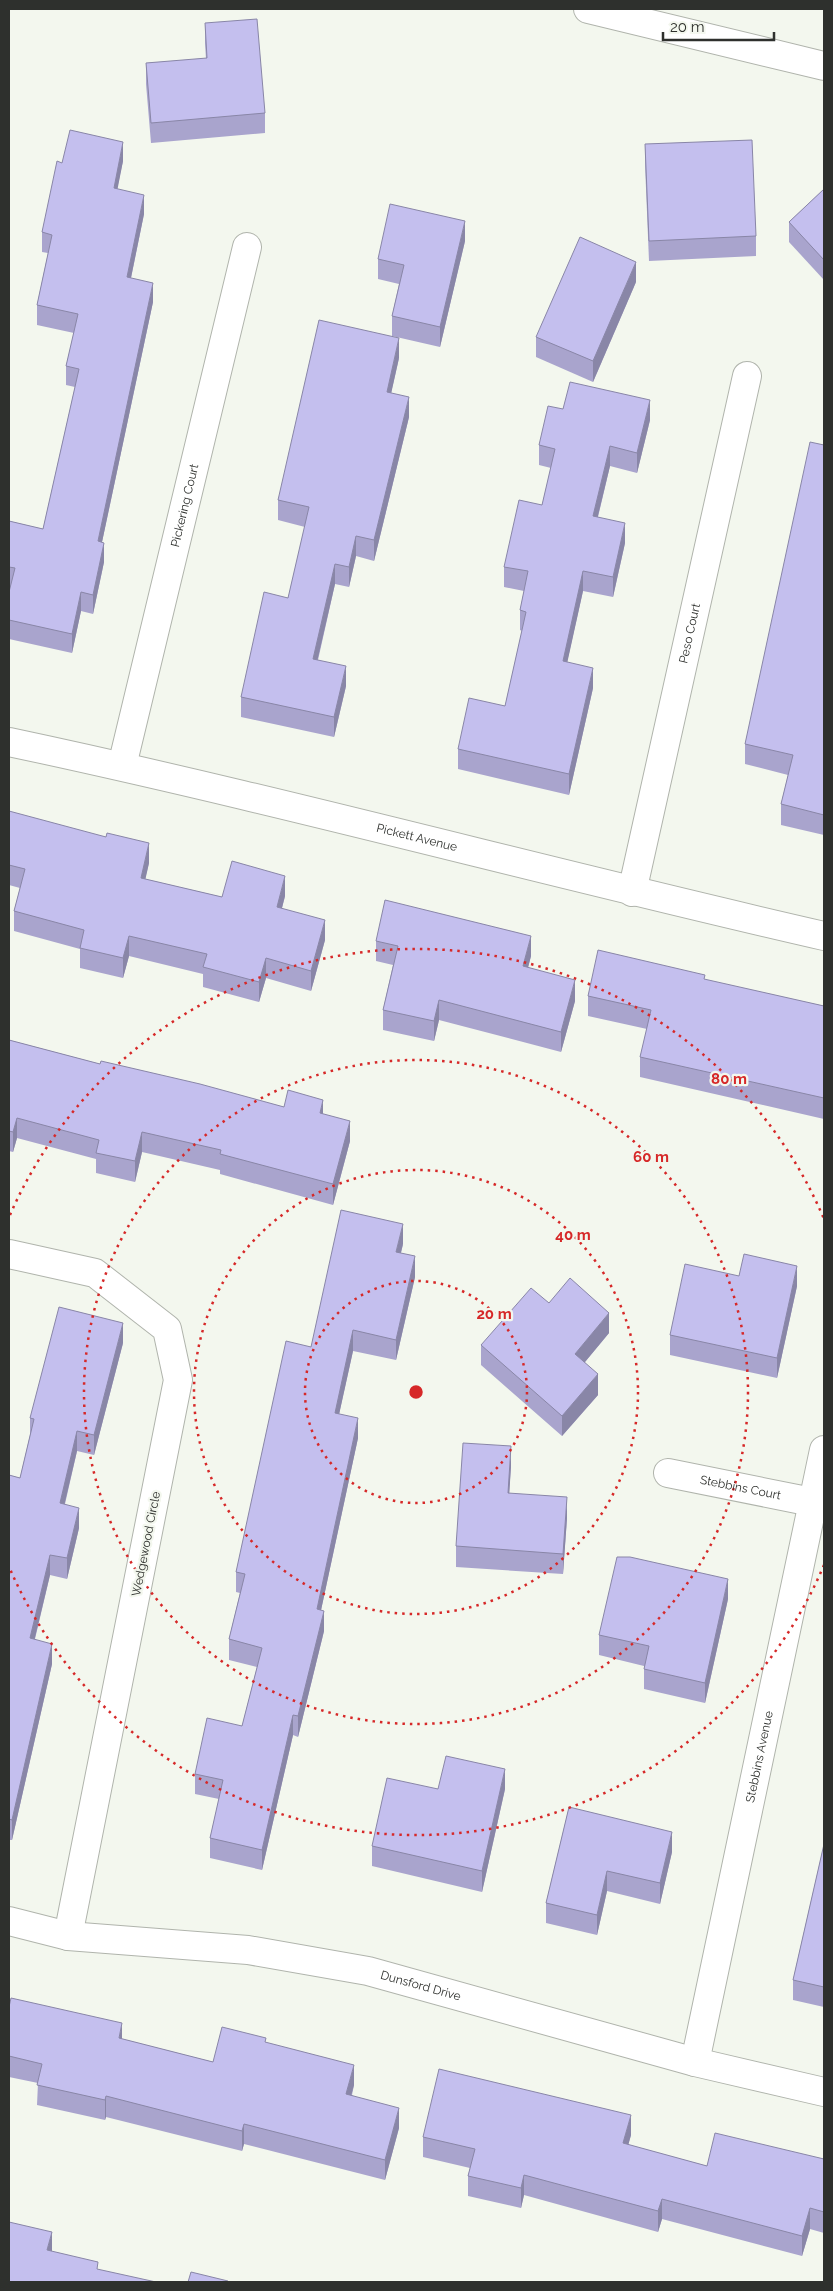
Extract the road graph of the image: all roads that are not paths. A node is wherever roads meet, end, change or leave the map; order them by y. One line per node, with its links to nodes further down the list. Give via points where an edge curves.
1 (588, 9): 2 (street)
2 (824, 66)
3 (247, 247): 6 (street, Pickering Court)
4 (747, 376): 7 (street, Peso Court)
5 (9, 742): 6 (street, Pickett Avenue)
6 (122, 766): 7 (street, Pickett Avenue)
7 (632, 892): 8 (street, Pickett Avenue)
8 (824, 936)
9 (9, 1254): 14 (street, Wedgewood Circle, via 96,1273 168,1329 178,1380)
10 (824, 1450): 12 (street, Stebbins Avenue)
11 (668, 1473): 12 (street, Stebbins Court)
12 (812, 1502): 15 (street, Stebbins Avenue)
13 (9, 1922): 14 (street, Dunsford Drive)
14 (68, 1936): 15 (street, Dunsford Drive, via 248,1950 368,1971)
15 (696, 2062): 16 (street, Dunsford Drive)
16 (824, 2092)

